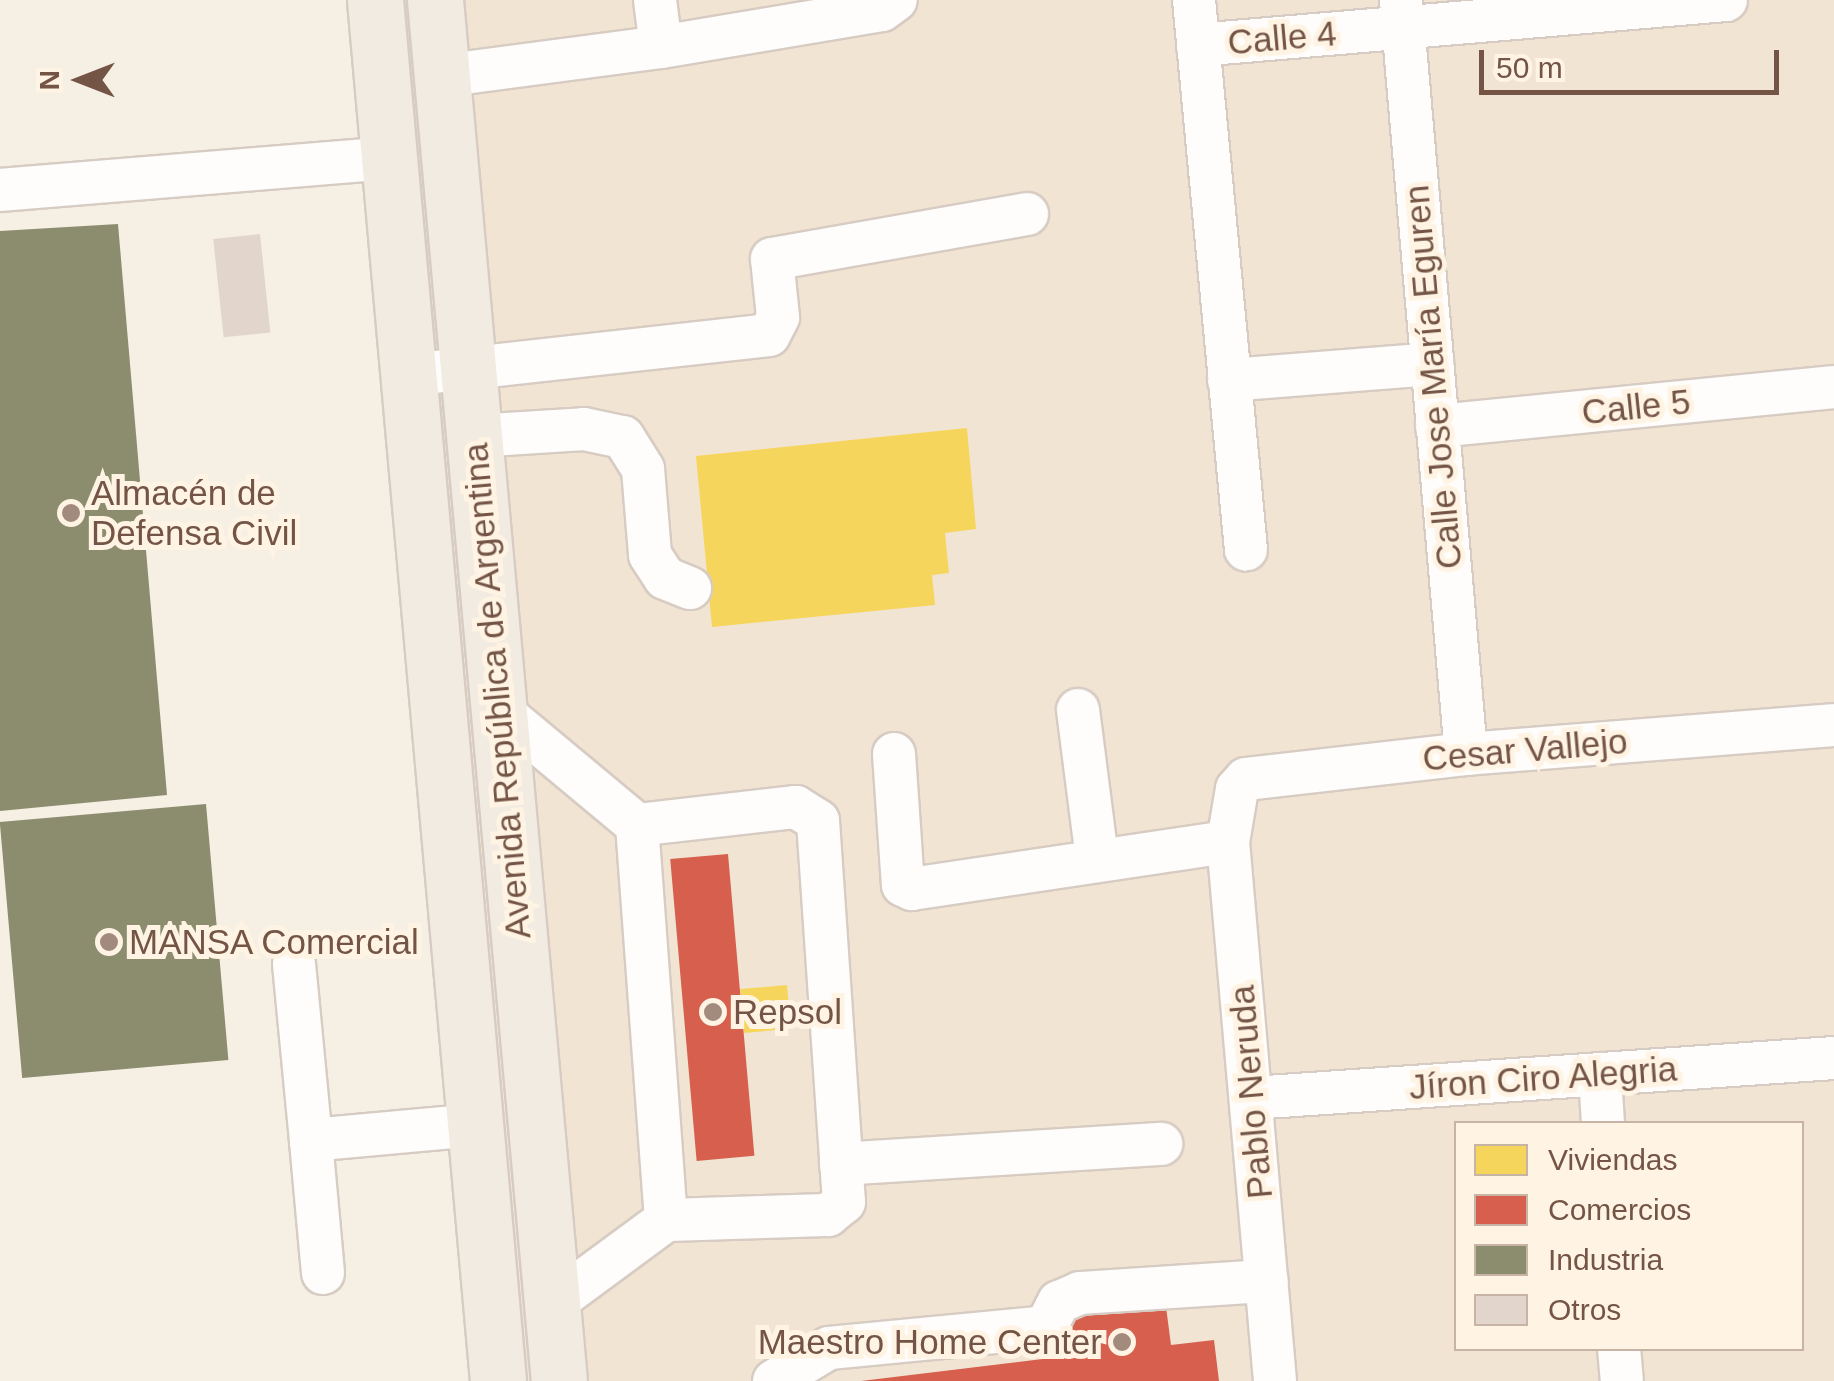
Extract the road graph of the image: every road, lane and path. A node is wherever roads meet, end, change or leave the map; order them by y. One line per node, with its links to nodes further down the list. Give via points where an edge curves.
1 (375, 0): 12 (main road, Avenida República de Argentina)
2 (434, 0): 11 (main road, Avenida República de Argentina)
3 (655, 0): 10 (street)
4 (896, 0): 10 (street, via 882,10)
5 (1194, 0): 9 (street)
6 (1726, 0): 7 (street, Calle 4)
7 (1575, 6): 8 (street, Calle 4)
8 (1402, 14): 9 (street, Calle 4); 15 (street, Calle Jose María Eguren)
9 (1198, 45): 18 (street)
10 (661, 48): 11 (street)
11 (441, 76): 16 (main road, Avenida República de Argentina)
12 (389, 158): 13 (street); 17 (main road, Avenida República de Argentina)
13 (0, 190)
14 (1028, 214): 16 (street, via 772,259 778,317 769,335)
15 (1432, 364): 18 (street); 20 (street, Calle Jose María Eguren)
16 (468, 370): 17 (street); 21 (main road, Avenida República de Argentina)
17 (408, 376): 37 (main road, Avenida República de Argentina)
18 (1229, 380): 22 (street)
19 (1834, 387): 20 (street, Calle 5)
20 (1438, 426): 28 (street, Calle Jose María Eguren)
21 (474, 436): 23 (street, via 584,429 623,437 642,469 650,555 665,578); 24 (main road, Avenida República de Argentina)
22 (1246, 550)
23 (690, 588)
24 (498, 709): 30 (street); 44 (main road, Avenida República de Argentina)
25 (1078, 710): 31 (street)
26 (1834, 724): 28 (street, Cesar Vallejo)
27 (894, 754): 31 (street, via 903,885)
28 (1466, 754): 29 (street, Cesar Vallejo, via 1246,779)
29 (1230, 823): 31 (street); 35 (street, Pablo Neruda)
30 (637, 825): 40 (street, via 796,807 818,822); 41 (street)
31 (1097, 859)
32 (294, 964): 38 (street)
33 (1834, 1058): 34 (street, Jíron Ciro Alegria)
34 (1600, 1074): 35 (street, Jíron Ciro Alegria); 36 (street)
35 (1252, 1098): 43 (street, Pablo Neruda)
36 (1603, 1121)
37 (475, 1124): 38 (street); 46 (main road, Avenida República de Argentina)
38 (311, 1140): 42 (street)
39 (1160, 1144): 40 (street)
40 (841, 1164): 41 (street, via 844,1202 828,1214)
41 (666, 1220): 44 (street)
42 (322, 1272)
43 (1266, 1281): 48 (street, via 1080,1294 1059,1302 1046,1327 829,1348); 49 (street, Pablo Neruda)
44 (552, 1304): 47 (main road, Avenida República de Argentina)
45 (1620, 1351): 50 (street)
46 (498, 1381)
47 (559, 1381)
48 (774, 1381)
49 (1275, 1381)
50 (1622, 1381)

